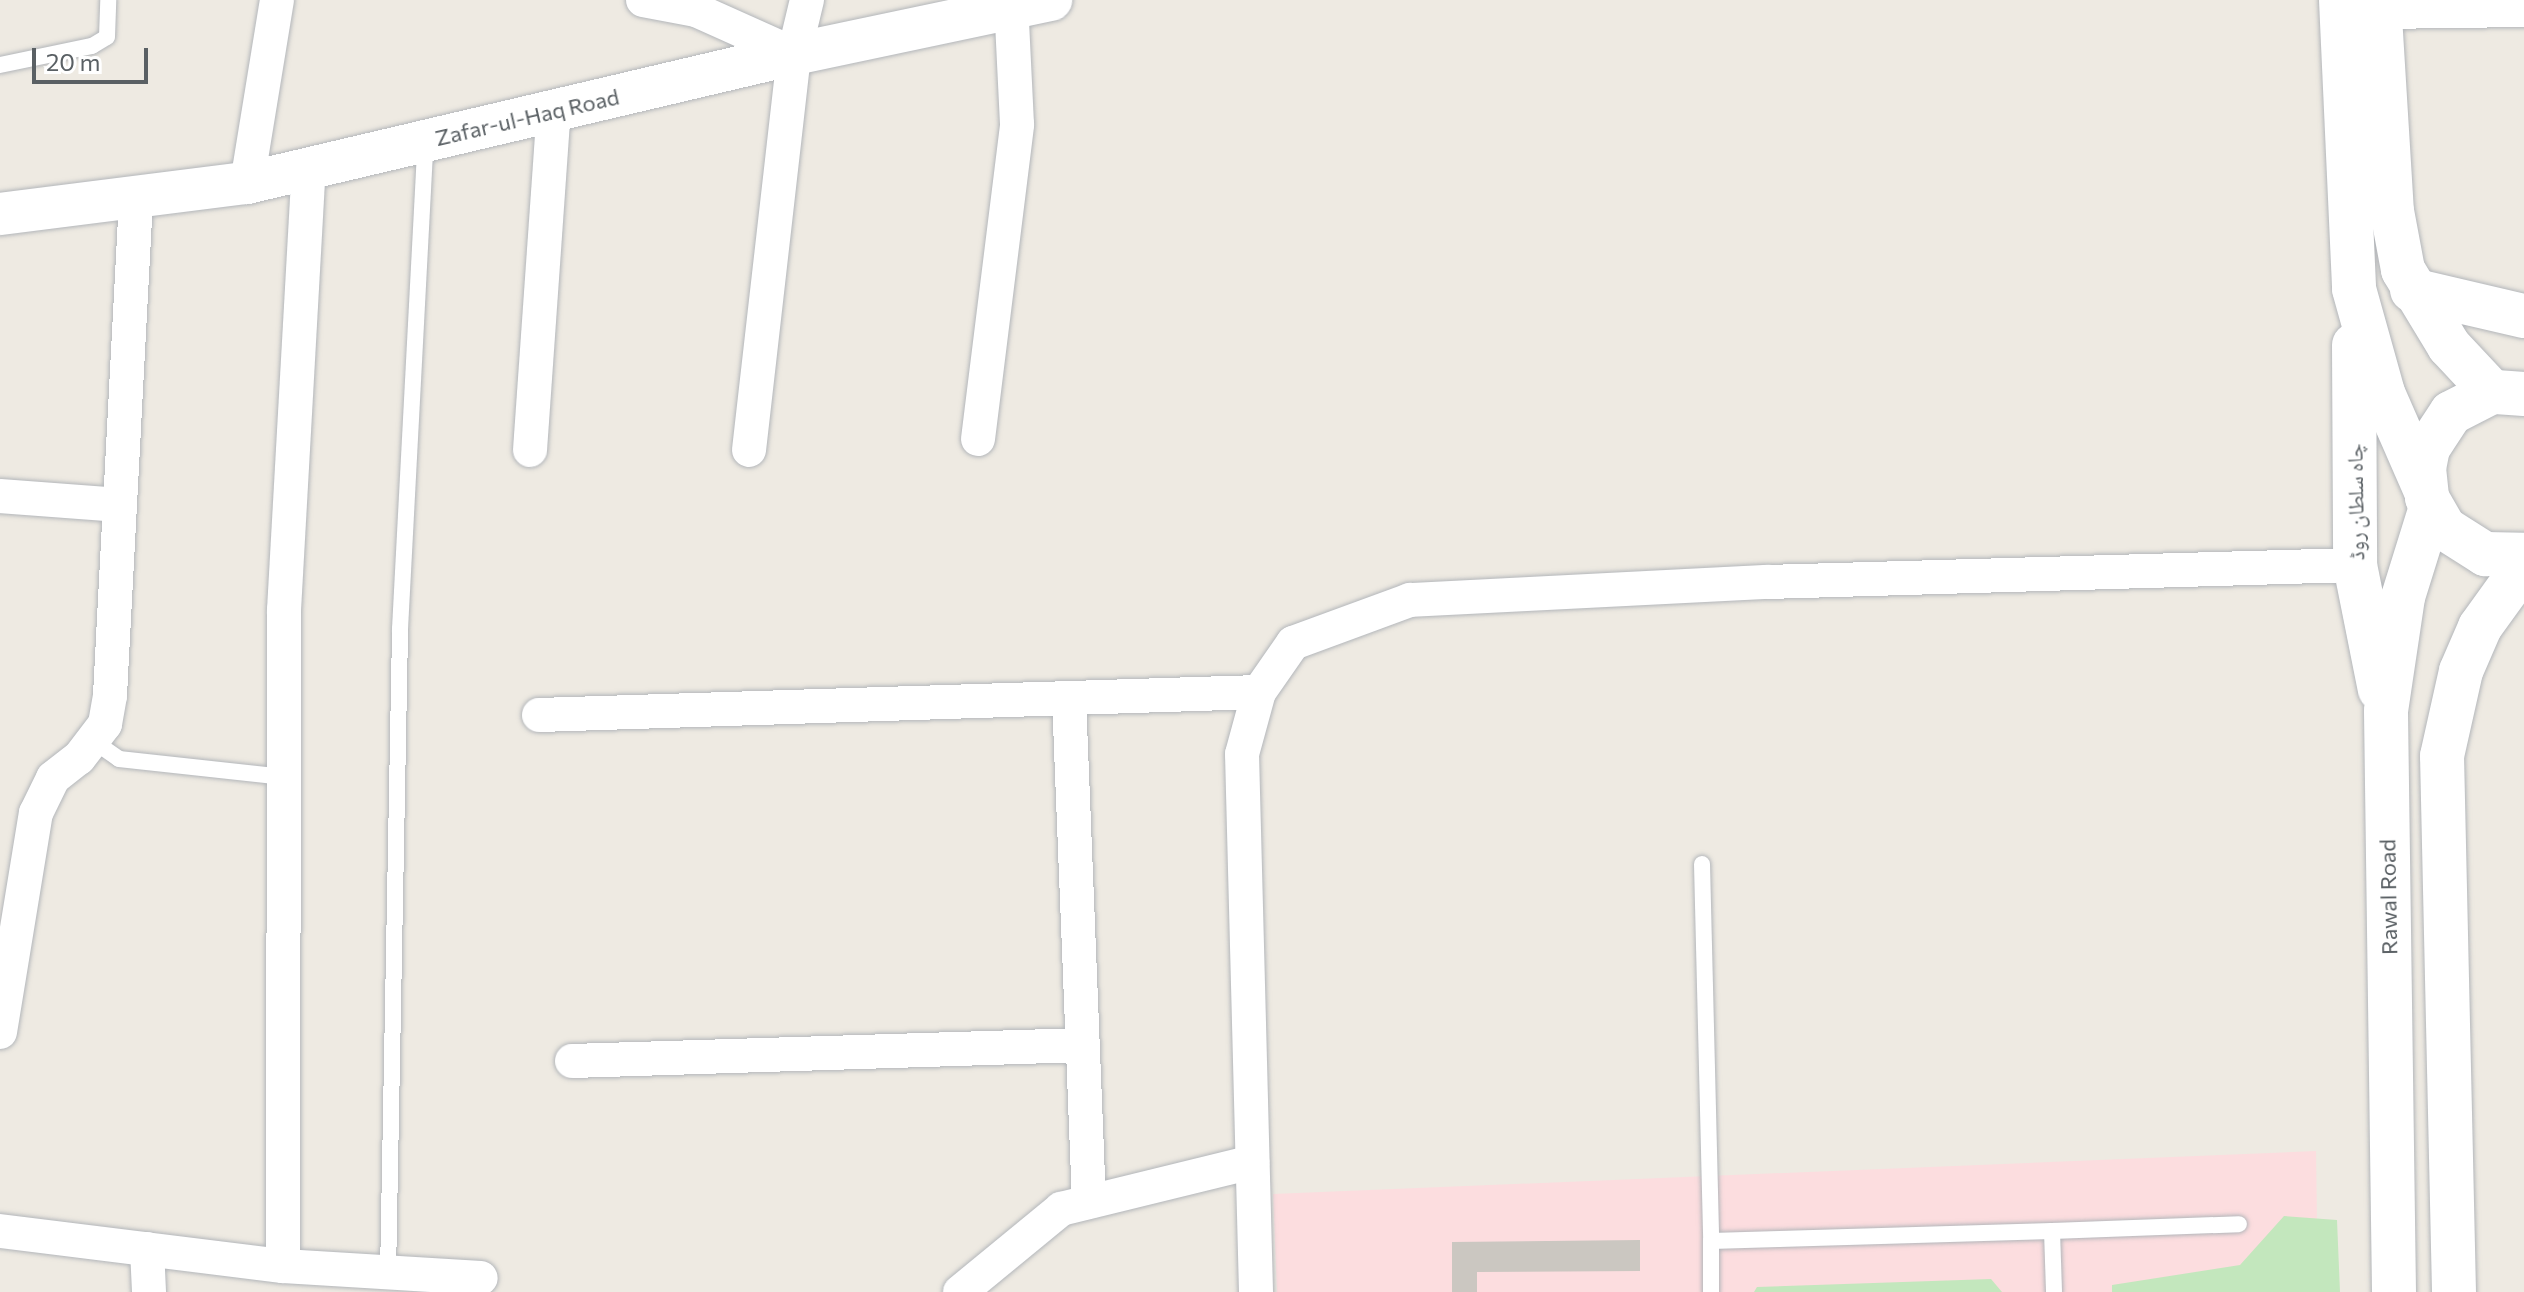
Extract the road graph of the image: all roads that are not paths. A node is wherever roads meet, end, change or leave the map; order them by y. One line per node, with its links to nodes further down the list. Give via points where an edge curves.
1 (108, 0): 9 (lane, via 107,37 92,46)
2 (277, 0): 13 (street)
3 (643, 0): 8 (street, via 696,10)
4 (807, 0): 8 (street)
5 (1025, 4): 8 (street, Zafar-ul-Haq Road); 20 (street, via 1017,124)
6 (2367, 4): 7 (street); 16 (main road, چاہ سلطان روڈ); 17 (main road, via 2397,249)
7 (2524, 10)
8 (794, 54): 10 (street, Zafar-ul-Haq Road); 22 (street)
9 (0, 65)
10 (554, 110): 11 (street, Zafar-ul-Haq Road); 21 (street)
11 (426, 140): 12 (street, Zafar-ul-Haq Road); 47 (lane, via 400,629)
12 (309, 168): 13 (street, Zafar-ul-Haq Road); 34 (street, via 284,610)
13 (247, 183): 14 (street, Zafar-ul-Haq Road)
14 (136, 200): 15 (street, Zafar-ul-Haq Road); 25 (street)
15 (0, 214)
16 (2354, 289): 24 (main road, چاہ سلطان روڈ, via 2383,393); 27 (main road, چاہ سلطان روڈ)
17 (2412, 290): 18 (main road); 19 (main road, via 2449,346)
18 (2524, 316)
19 (2514, 391): 24 (main road, Rawal Road, via 2469,401 2438,429 2428,448)
20 (978, 439)
21 (530, 450)
22 (749, 450)
23 (0, 496): 25 (street)
24 (2428, 498): 26 (main road, چاہ سلطان روڈ, via 2463,545 2485,554); 31 (main road, Rawal Road, via 2403,597)
25 (120, 505): 33 (street, via 110,695 105,724)
26 (2524, 555)
27 (2355, 565): 29 (street, via 1767,582 1410,600 1293,643); 31 (main road, چاہ سلطان روڈ)
28 (2524, 566): 55 (main road, via 2480,627 2461,671 2442,756)
29 (1259, 692): 30 (street); 39 (street, via 1242,754)
30 (1069, 698): 32 (street); 37 (street)
31 (2386, 711): 54 (main road, Rawal Road)
32 (539, 715)
33 (92, 740): 34 (lane, via 119,759); 36 (street, via 53,778 36,813)
34 (284, 777): 46 (street)
35 (1702, 864): 44 (lane)
36 (0, 1032)
37 (1083, 1045): 38 (street); 40 (street)
38 (572, 1061)
39 (1252, 1162): 40 (street); 51 (street)
40 (1089, 1202): 50 (street, via 1061,1209)
41 (2239, 1224): 43 (lane)
42 (0, 1231): 45 (street)
43 (2052, 1231): 44 (lane); 53 (lane)
44 (1711, 1241): 52 (lane)
45 (147, 1249): 46 (street); 49 (street)
46 (283, 1266): 47 (street)
47 (388, 1274): 48 (street)
48 (481, 1278)
49 (149, 1292)
50 (960, 1292)
51 (1256, 1292)
52 (1711, 1292)
53 (2054, 1292)
54 (2394, 1292)
55 (2454, 1292)

